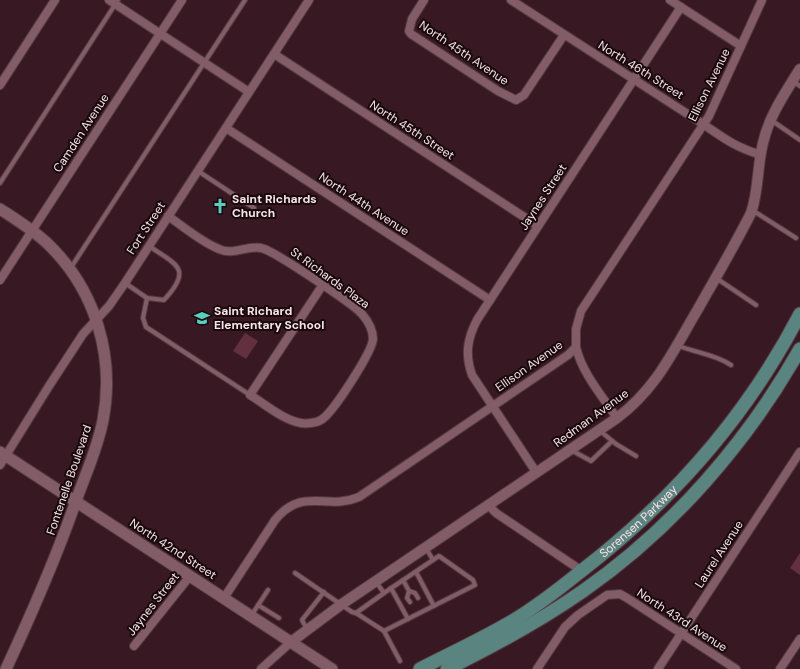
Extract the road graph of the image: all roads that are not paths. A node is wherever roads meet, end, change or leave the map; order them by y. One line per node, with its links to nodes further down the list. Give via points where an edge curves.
1 (55, 0): 19 (street)
2 (182, 0): 11 (street, Camden Avenue)
3 (245, 0): 15 (lane)
4 (309, 0): 14 (street, Fort Street)
5 (424, 0): 12 (street, North 45th Avenue, via 412,19 409,30 413,36 516,100 522,98)
6 (511, 0): 12 (street, North 46th Street)
7 (670, 0): 10 (street)
8 (762, 0): 13 (street, Ellison Avenue)
9 (114, 1): 11 (street); 27 (lane)
10 (681, 7): 13 (street); 17 (street, Jaynes Street)
11 (160, 33): 15 (street); 33 (street, Camden Avenue)
12 (564, 35): 17 (street, North 46th Street)
13 (741, 46): 22 (street, Ellison Avenue)
14 (274, 54): 20 (street, Fort Street); 32 (street, North 45th Street)
15 (204, 62): 20 (street); 36 (lane)
16 (800, 69): 18 (street, Redman Avenue)
17 (634, 80): 22 (street, North 46th Street); 32 (street, Jaynes Street)
18 (796, 84): 21 (street, Redman Avenue)
19 (0, 85)
20 (249, 92): 23 (street, Fort Street)
21 (770, 120): 24 (lane); 25 (street, Redman Avenue)
22 (703, 124): 25 (street, North 46th Street, via 731,144); 47 (street, Ellison Avenue, via 582,311 576,329)
23 (226, 128): 26 (street, Fort Street); 42 (street, North 44th Avenue)
24 (800, 140)
25 (761, 154): 30 (street, Redman Avenue, via 758,186)
26 (198, 171): 28 (lane); 31 (street, Fort Street)
27 (0, 183)
28 (254, 208)
29 (0, 210): 33 (main road, Fontenelle Boulevard)
30 (752, 210): 34 (lane); 37 (street, Redman Avenue)
31 (168, 216): 35 (street, Fort Street); 40 (street, St Richards Plaza, via 220,250 233,252 260,248 273,252)
32 (538, 226): 42 (street, Jaynes Street)
33 (31, 231): 36 (main road, Fontenelle Boulevard, via 50,246); 38 (street, Camden Avenue)
34 (796, 238)
35 (149, 246): 39 (street, Fort Street); 41 (lane, via 177,265 180,272 179,280 164,300)
36 (70, 270): 45 (main road, Fontenelle Boulevard)
37 (715, 278): 43 (lane); 46 (street, Redman Avenue)
38 (0, 280)
39 (125, 283): 41 (lane); 45 (street, Fort Street, via 109,306)
40 (322, 286): 50 (street); 50 (street, St Richards Plaza, via 361,313 370,323 373,339 368,354 334,406 322,420 301,424 288,419)
41 (147, 298): 50 (lane, via 143,318 146,327)
42 (490, 300): 51 (street, Jaynes Street, via 472,330 468,358 472,375)
43 (756, 305)
44 (800, 314): 64 (main road, Sorensen Parkway, via 752,394 703,458 643,520)
45 (96, 318): 58 (street, Fort Street); 60 (main road, Fontenelle Boulevard, via 106,364 105,405 98,438)
46 (677, 345): 49 (lane); 52 (street, Redman Avenue, via 651,387)
47 (576, 347): 51 (street, Ellison Avenue); 52 (street, via 582,365)
48 (800, 349): 96 (main road, Sorensen Parkway, via 784,377 736,444 684,504 644,542 604,576 561,606)
49 (731, 365)
50 (250, 395)
51 (493, 406): 59 (street, Jaynes Street); 75 (street, Ellison Avenue, via 359,498 340,503 302,501 285,509 275,520)
52 (617, 418): 53 (street, Redman Avenue)
53 (598, 430): 54 (lane); 55 (street, Redman Avenue)
54 (612, 441): 55 (lane, via 591,461); 57 (lane)
55 (570, 449): 59 (street, Redman Avenue)
56 (800, 452): 87 (street, Laurel Avenue)
57 (636, 456)
58 (2, 457): 60 (main road, North 42nd Street)
59 (536, 472): 61 (street, Redman Avenue)
60 (76, 502): 67 (main road, North 42nd Street); 92 (main road, Fontenelle Boulevard, via 37,601)
61 (488, 506): 62 (street, Redman Avenue); 64 (street)
62 (426, 547): 63 (lane); 69 (street, Redman Avenue)
63 (433, 560): 65 (lane); 80 (lane, via 439,556 473,580 475,585)
64 (582, 570): 95 (main road, Sorensen Parkway, via 514,620)
65 (416, 572): 68 (lane); 80 (lane)
66 (295, 573): 73 (lane)
67 (190, 576): 75 (main road, North 42nd Street); 90 (street, Jaynes Street)
68 (403, 580): 70 (lane); 72 (lane)
69 (376, 582): 74 (lane); 78 (street, Redman Avenue)
70 (391, 588): 74 (lane); 84 (lane)
71 (268, 590): 79 (lane)
72 (409, 591): 76 (lane, via 415,593); 77 (lane)
73 (324, 592): 78 (lane); 85 (lane, via 302,620)
74 (384, 593): 81 (lane)
75 (224, 598): 82 (main road, North 42nd Street)
76 (418, 598)
77 (410, 602)
78 (342, 604): 81 (lane, via 348,611); 85 (street, Redman Avenue)
79 (258, 605): 82 (lane); 83 (lane)
80 (434, 606): 84 (lane, via 423,608)
81 (356, 613): 86 (lane)
82 (251, 616): 89 (main road, North 42nd Street)
83 (279, 618)
84 (408, 619): 86 (lane)
85 (307, 630): 89 (street, Redman Avenue)
86 (384, 631): 91 (lane)
87 (682, 634): 97 (street, North 43rd Avenue, via 615,593 607,595 571,620); 98 (street, Laurel Avenue); 99 (street, North 43rd Avenue)
88 (800, 639): 100 (street)
89 (291, 642): 93 (street); 94 (main road, North 42nd Street)
90 (134, 646)
91 (400, 661)
92 (6, 669)
93 (261, 669)
94 (332, 669)
95 (420, 669)
96 (447, 669)
97 (537, 669)
98 (658, 669)
99 (736, 669)
100 (780, 669)

